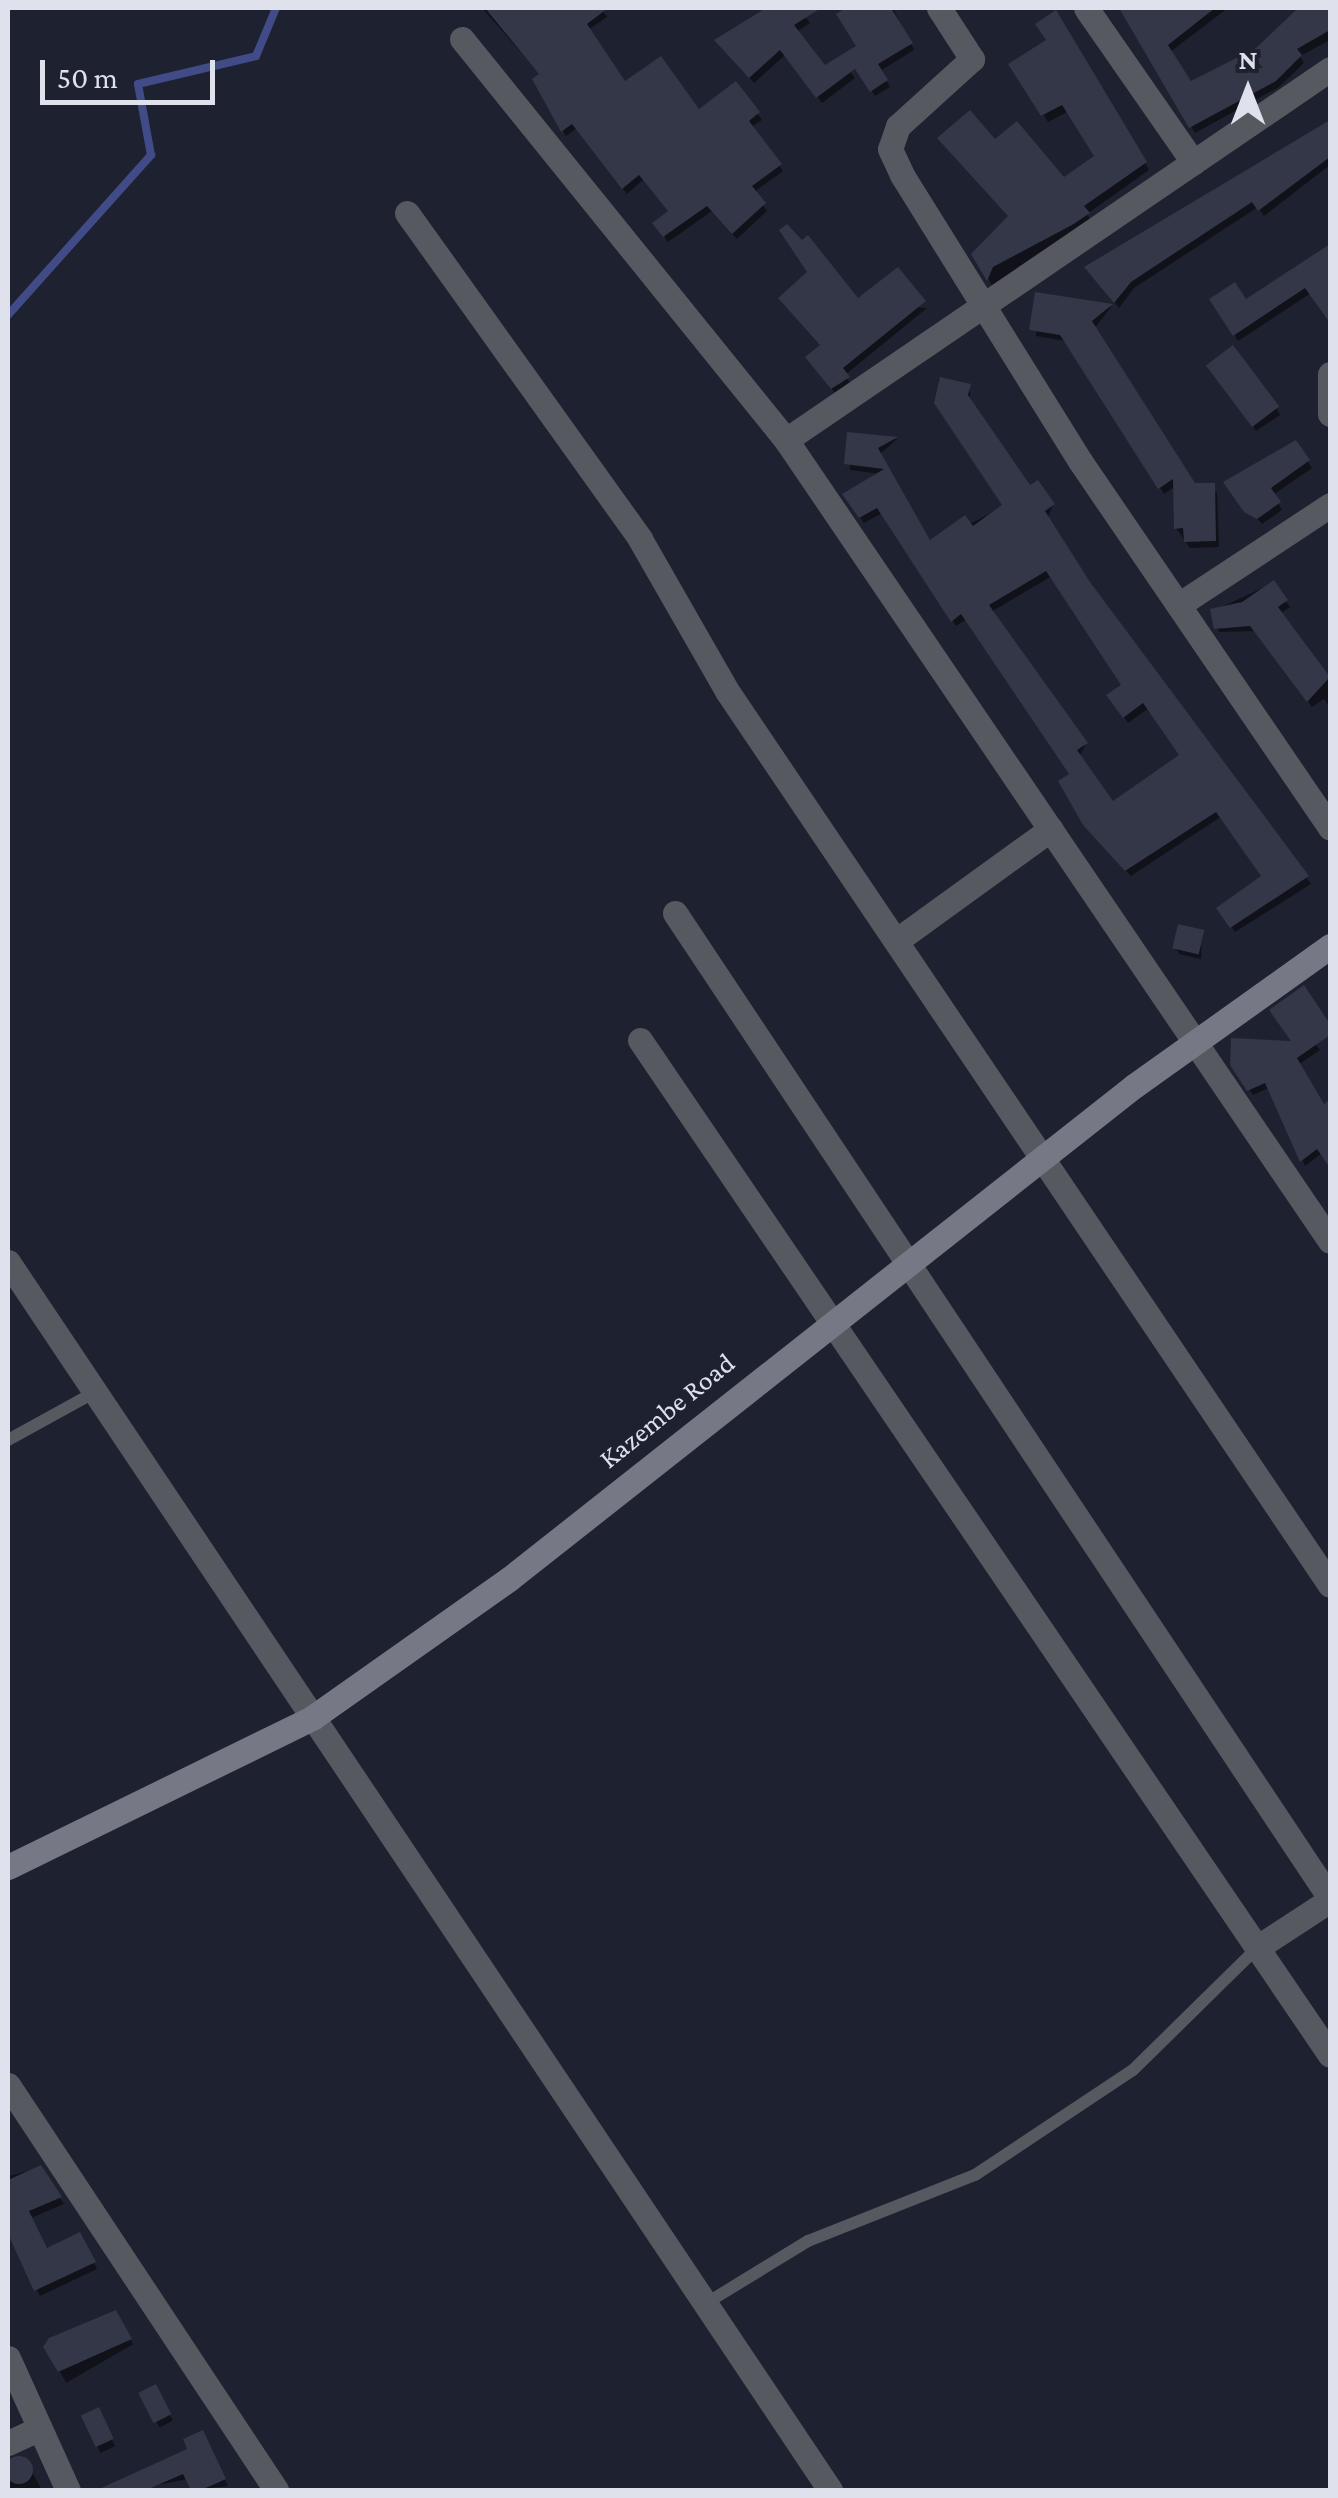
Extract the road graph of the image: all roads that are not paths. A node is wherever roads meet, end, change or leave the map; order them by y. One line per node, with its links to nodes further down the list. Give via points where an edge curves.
1 (939, 8): 7 (street, via 972,59 898,126 890,149)
2 (1086, 8): 5 (street)
3 (462, 39): 10 (street)
4 (1330, 69): 5 (street)
5 (1193, 162): 7 (street)
6 (406, 213): 16 (street, via 640,539 726,691)
7 (981, 304): 10 (street); 12 (street)
8 (1330, 374): 9 (street)
9 (1330, 414)
10 (786, 440): 14 (street)
11 (1330, 505): 12 (street)
12 (1180, 604): 13 (street)
13 (1330, 828)
14 (1051, 829): 16 (street); 19 (street)
15 (675, 913): 22 (street)
16 (896, 941): 20 (street)
17 (1330, 946): 19 (main road, Kazembe Road)
18 (640, 1040): 24 (street)
19 (1199, 1040): 20 (main road, Kazembe Road); 21 (street)
20 (1039, 1158): 22 (main road, Kazembe Road); 27 (street)
21 (1330, 1240)
22 (908, 1258): 24 (main road, Kazembe Road); 30 (street)
23 (8, 1262): 25 (street)
24 (835, 1314): 28 (main road, Kazembe Road, via 508,1578); 31 (street)
25 (95, 1392): 26 (lane); 28 (street)
26 (8, 1440)
27 (1330, 1584)
28 (312, 1718): 29 (main road, Kazembe Road); 34 (street)
29 (8, 1867)
30 (1330, 1899): 31 (street)
31 (1258, 1947): 32 (street); 34 (lane, via 1133,2070 975,2176 808,2241)
32 (1330, 2055)
33 (8, 2085): 39 (street)
34 (705, 2304): 40 (street)
35 (8, 2358): 36 (street)
36 (38, 2429): 37 (street); 38 (street)
37 (8, 2443)
38 (68, 2490)
39 (276, 2490)
40 (830, 2490)

